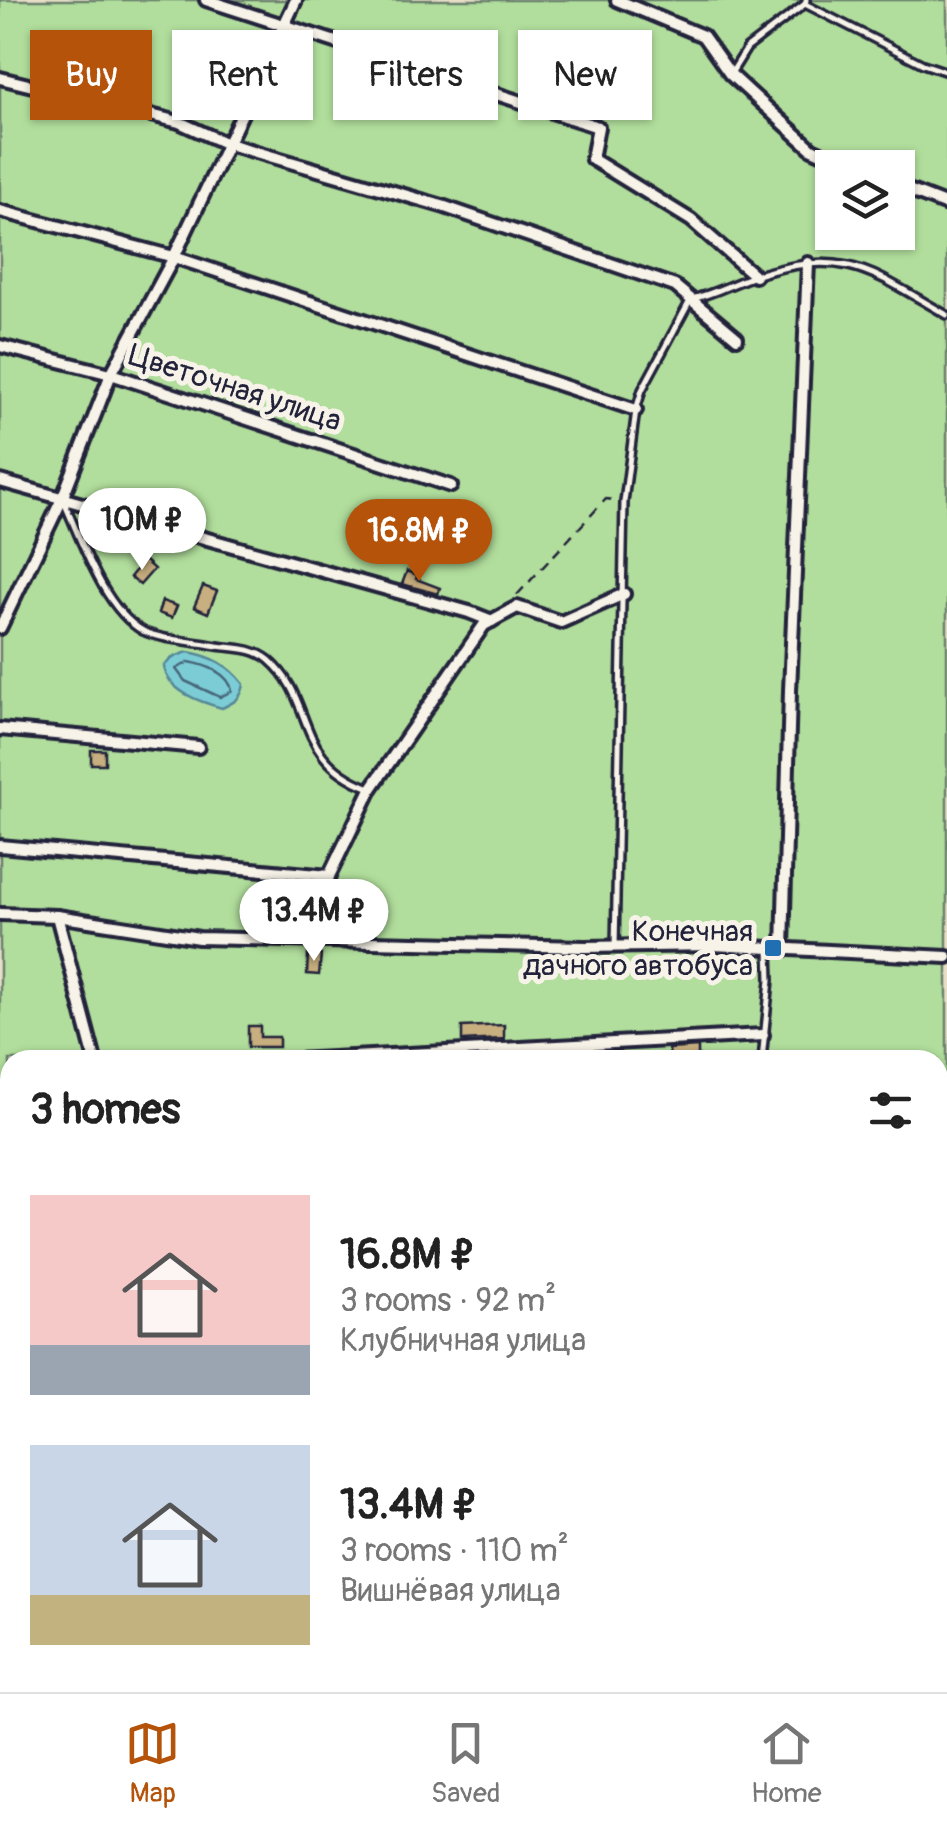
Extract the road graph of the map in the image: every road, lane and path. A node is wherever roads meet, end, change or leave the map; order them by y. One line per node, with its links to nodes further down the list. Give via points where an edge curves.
1 (206, 0): 5 (street)
2 (296, 0): 5 (street)
3 (616, 0): 7 (street, via 703,36)
4 (806, 2): 6 (lane); 7 (lane, via 747,48)
5 (285, 25): 9 (street); 16 (street, via 598,127 592,159 691,220)
6 (947, 72)
7 (730, 74): 10 (street)
8 (0, 78): 9 (street, via 179,122)
9 (225, 143): 14 (street); 17 (street, via 460,212 675,286)
10 (815, 150)
11 (915, 193): 12 (street)
12 (947, 206)
13 (0, 211): 14 (street)
14 (174, 256): 21 (street); 22 (street)
15 (808, 263): 16 (lane); 18 (lane, via 831,261 875,273); 42 (street)
16 (755, 276): 17 (lane)
17 (692, 299): 19 (street); 22 (lane)
18 (947, 315)
19 (738, 338)
20 (0, 346): 21 (street, Цветочная улица)
21 (111, 374): 24 (street, Цветочная улица); 25 (street)
22 (636, 410): 26 (lane)
23 (0, 482): 25 (street)
24 (451, 486)
25 (62, 500): 28 (street); 30 (street); 34 (lane, via 120,613 146,632 249,649 268,659 286,678 318,750 338,773)
26 (624, 502): 27 (lane); 29 (path, via 606,499 512,600)
27 (624, 594): 29 (street, via 561,622 517,607); 40 (lane)
28 (4, 613): 31 (street)
29 (508, 613): 30 (street)
30 (492, 621): 34 (street)
31 (0, 628)
32 (0, 729): 33 (street)
33 (198, 748)
34 (371, 789): 36 (street)
35 (0, 846): 36 (street)
36 (329, 876): 39 (street)
37 (0, 914): 38 (street)
38 (57, 916): 39 (street, via 199,938); 45 (street)
39 (318, 940): 40 (street)
40 (614, 947): 41 (street)
41 (768, 948): 42 (street); 44 (lane)
42 (783, 949): 43 (street)
43 (947, 957)
44 (763, 1035): 46 (street); 47 (lane)
45 (92, 1050)
46 (483, 1050)
47 (762, 1050)

